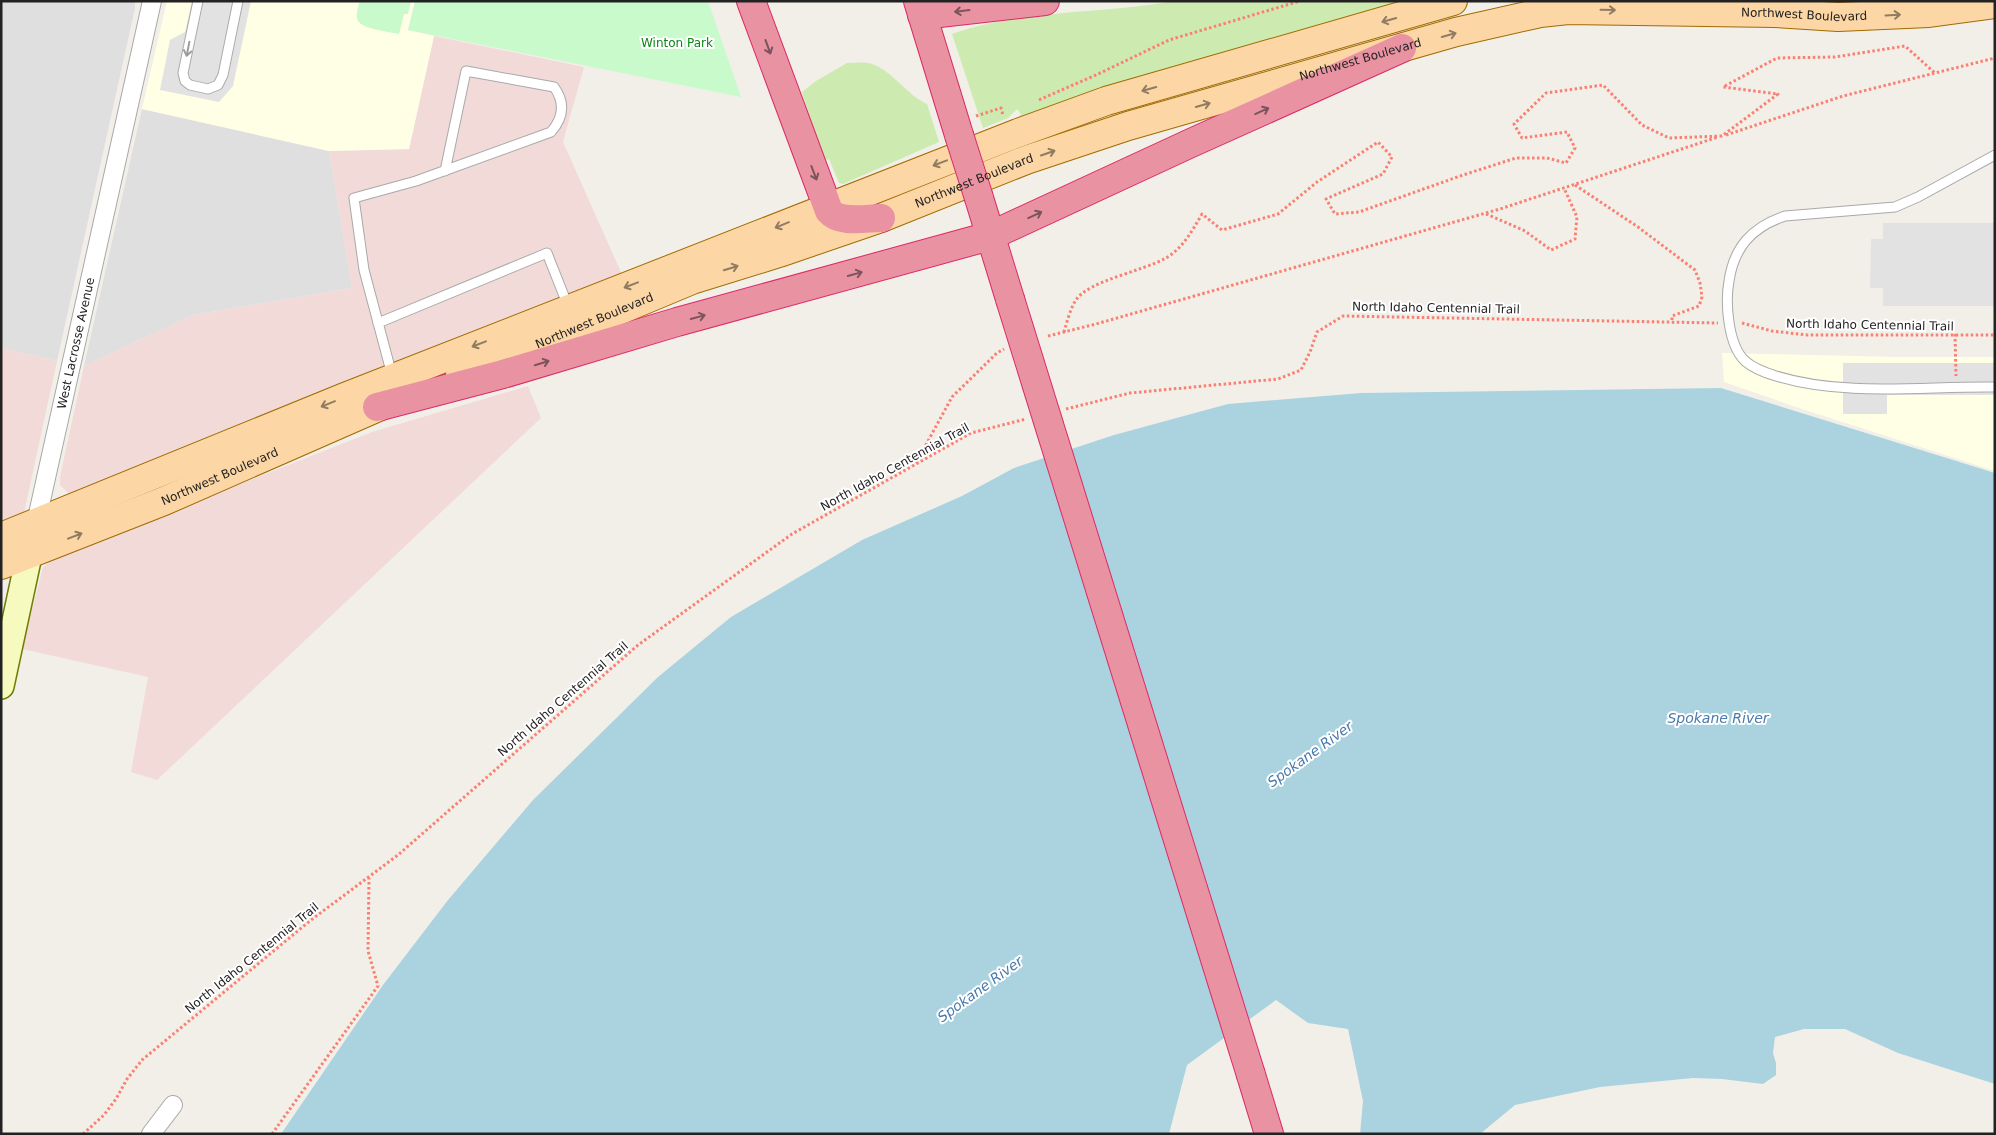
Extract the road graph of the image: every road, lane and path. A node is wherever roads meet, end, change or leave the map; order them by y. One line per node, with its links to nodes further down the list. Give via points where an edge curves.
1 (152, 1): 41 (street, West Lacrosse Avenue)
2 (198, 1): 3 (lane, one-way to 3, via 183,73 190,85 208,89 218,85 223,75)
3 (238, 1)
4 (752, 1): 21 (highway, one-way to 21)
5 (1045, 1): 9 (highway, one-way to 9)
6 (1300, 1): 13 (path, via 1169,40)
7 (1453, 1): 21 (main road, Northwest Boulevard, one-way to 21, via 1106,101)
8 (1979, 4): 10 (main road, Northwest Boulevard, one-way to 8, via 1456,32 1568,10 1838,17 1929,13)
9 (920, 8): 15 (highway)
10 (1402, 48): 23 (main road, Northwest Boulevard, one-way to 10, via 1026,160 1128,126); 24 (highway, one-way to 10)
11 (1995, 58): 12 (path)
12 (1935, 73): 16 (path, via 1843,96); 16 (path, via 1906,46 1835,57 1777,58 1723,87 1778,94)
13 (1034, 102)
14 (1006, 124): 15 (path, via 1001,108)
15 (967, 125): 24 (highway, bridge, via 979,198)
16 (1722, 136): 19 (path); 29 (path, via 1668,138 1642,125 1603,85 1546,93 1514,124 1522,138 1567,132 1575,148 1566,163 1547,158 1516,158 1359,212 1335,214 1326,199 1383,174 1392,157 1378,142 1317,182 1278,214 1222,230 1202,214 1187,240 1167,258 1091,287 1076,299)
17 (1995, 155): 28 (lane, via 1895,207 1785,216 1758,228 1744,242 1730,275 1727,293)
18 (445, 171): 18 (lane, via 551,132 562,105 561,96 554,87 466,71); 27 (lane, via 354,198 364,270)
19 (1574, 185): 20 (path); 26 (path, via 1695,270 1702,297 1699,306 1672,316)
20 (1564, 188): 22 (path); 22 (path, via 1577,217 1575,239 1551,250 1525,231)
21 (827, 207): 23 (highway, via 832,214 844,219); 25 (main road, Northwest Boulevard, one-way to 25)
22 (1485, 213): 29 (path)
23 (882, 218): 37 (main road, Northwest Boulevard, one-way to 23, via 692,280)
24 (990, 236): 37 (highway, one-way to 24); 51 (highway, bridge)
25 (569, 309): 27 (lane, via 546,253); 35 (main road, Northwest Boulevard, one-way to 35)
26 (1672, 322): 28 (path, North Idaho Centennial Trail); 38 (path, North Idaho Centennial Trail, via 1343,316 1317,332 1301,370 1278,379 1130,393)
27 (378, 323): 35 (lane)
28 (1730, 324): 30 (path, North Idaho Centennial Trail, via 1741,323 1807,335); 36 (lane, via 1736,347 1745,360 1767,373 1813,386 1840,389)
29 (1064, 332): 32 (path)
30 (1955, 334): 31 (path, North Idaho Centennial Trail); 34 (path)
31 (1995, 335)
32 (1048, 336)
33 (1005, 348): 40 (path, via 952,397)
34 (1955, 360)
35 (393, 378): 41 (main road, Northwest Boulevard, one-way to 41)
36 (1995, 387)
37 (376, 407): 43 (main road, Northwest Boulevard, one-way to 37, via 164,501)
38 (1063, 410)
39 (1034, 417): 40 (path, North Idaho Centennial Trail, via 972,433)
40 (916, 464): 46 (path, North Idaho Centennial Trail, via 792,534 638,645)
41 (36, 523): 42 (main road, Northwest Boulevard); 43 (street, West Lacrosse Avenue)
42 (1, 537)
43 (30, 553): 44 (main road, Northwest Boulevard); 45 (street, West Lacrosse Avenue)
44 (1, 565)
45 (1, 686)
46 (369, 878): 48 (path, North Idaho Centennial Trail, via 311,920 142,1060 108,1110); 50 (path, via 368,950 378,986)
47 (173, 1105): 49 (street)
48 (83, 1134)
49 (151, 1134)
50 (272, 1134)
51 (1269, 1134)

